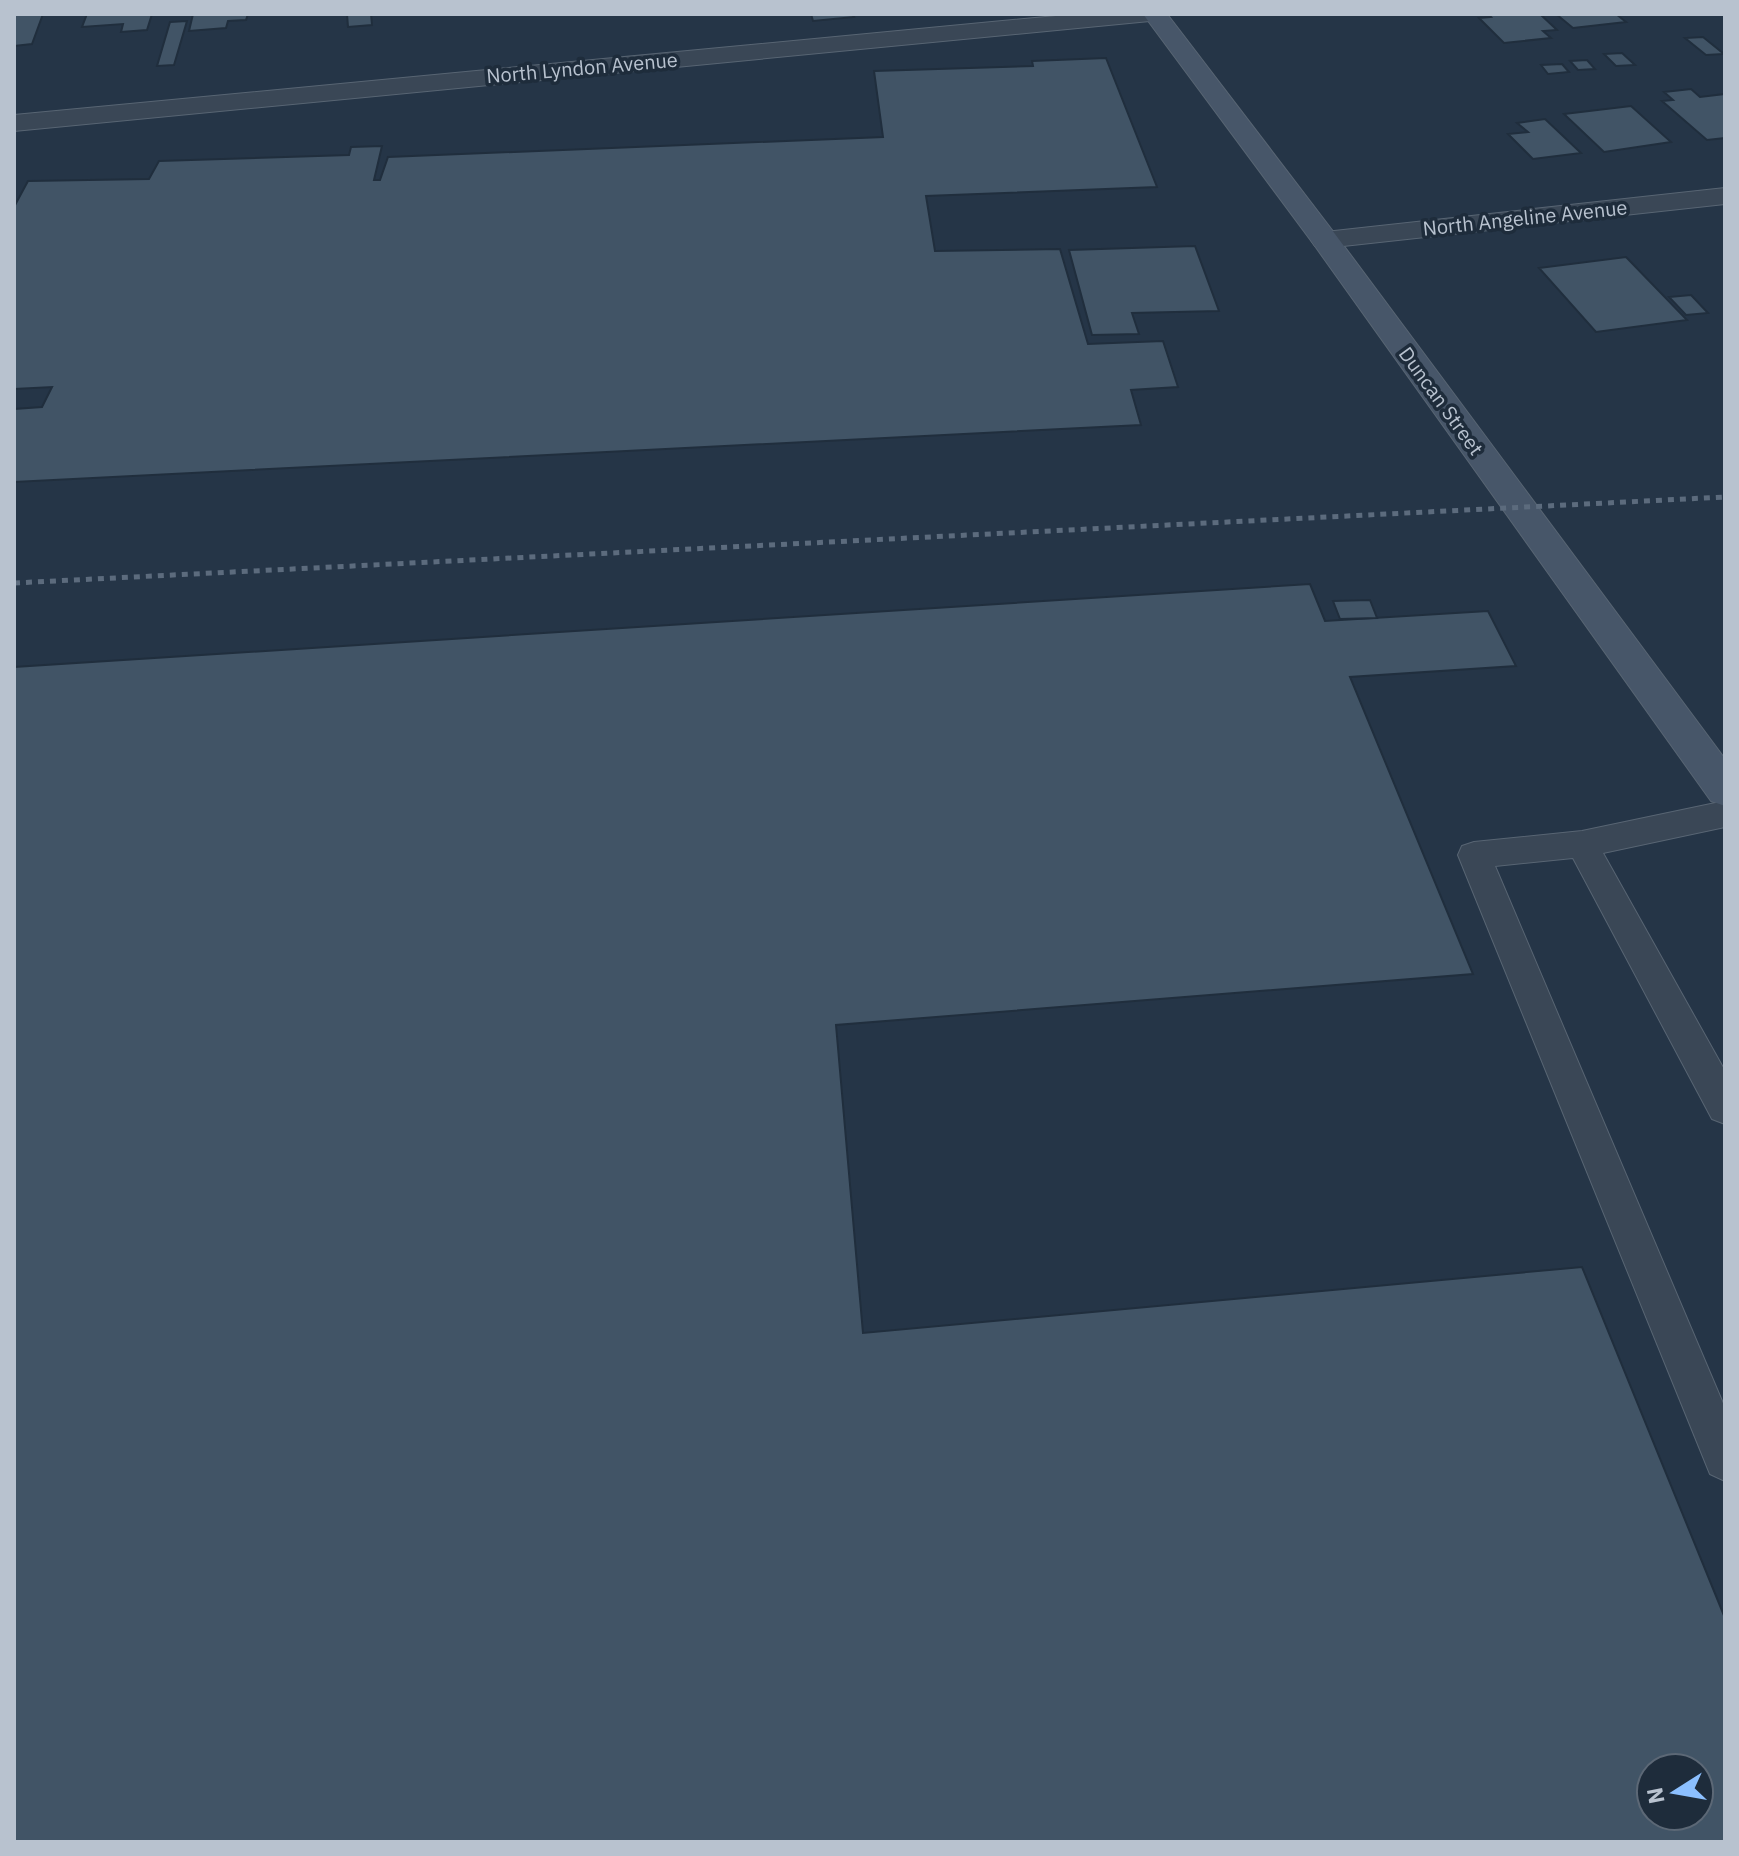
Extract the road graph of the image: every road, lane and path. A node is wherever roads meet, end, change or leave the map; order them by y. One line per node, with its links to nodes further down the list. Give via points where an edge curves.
1 (1152, 14): 2 (street, North Lyndon Avenue); 4 (street, Duncan Street)
2 (14, 123)
3 (1725, 196): 4 (street, North Angeline Avenue)
4 (1325, 240): 5 (street, Duncan Street)
5 (1725, 790)
6 (1725, 814): 7 (lane)
7 (1582, 844): 8 (lane); 10 (lane, via 1474,855)
8 (1714, 1065): 9 (lane)
9 (1725, 1107)
10 (1725, 1459)

